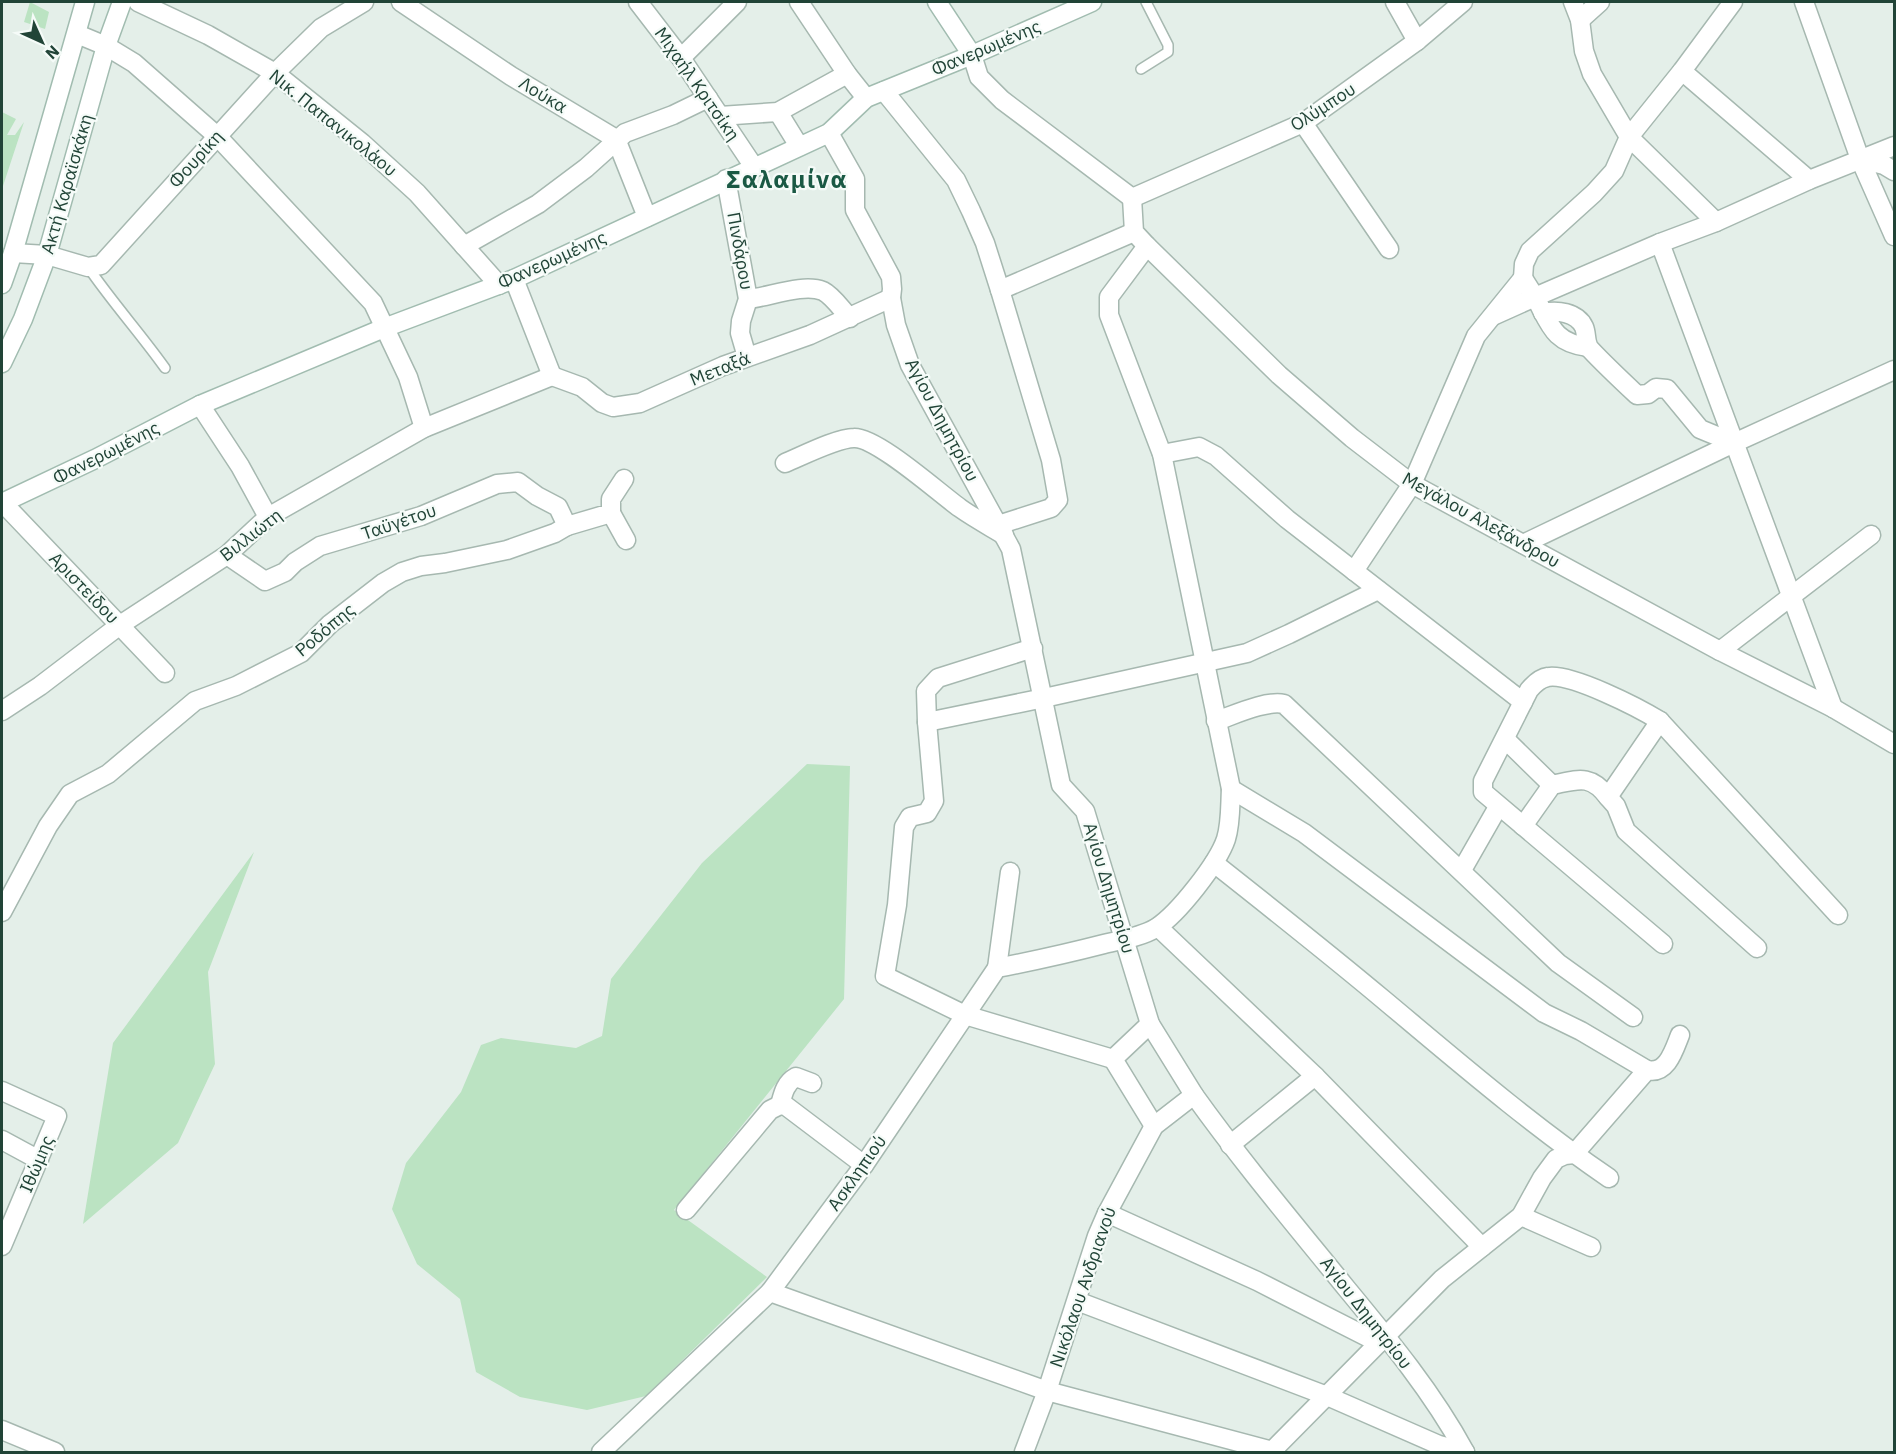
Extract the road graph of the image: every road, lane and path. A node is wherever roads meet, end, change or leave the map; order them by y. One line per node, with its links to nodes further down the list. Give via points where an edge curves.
1 (86, 2): 19 (street, Ακτή Καραϊσκάκη)
2 (122, 2): 21 (street, Ακτή Καραϊσκάκη)
3 (138, 2): 26 (street, Νικ. Παπανικολάου)
4 (364, 2): 26 (street, Φουρίκη, via 321,28)
5 (401, 2): 37 (street, Λούκα, via 511,76)
6 (638, 2): 23 (street, Μιχαήλ Κριτσίκη)
7 (736, 2): 23 (street)
8 (801, 2): 27 (street)
9 (937, 2): 22 (street)
10 (1092, 2): 22 (street, Φανερωμένης)
11 (1146, 2): 24 (lane, via 1168,52)
12 (1395, 2): 20 (street)
13 (1463, 2): 20 (street, Ολύμπου)
14 (1573, 2): 18 (street)
15 (1600, 2): 18 (street)
16 (1733, 2): 25 (street)
17 (1804, 2): 40 (street)
18 (1580, 20): 36 (street, via 1592,74)
19 (77, 33): 21 (street); 54 (street, Ακτή Καραϊσκάκη)
20 (1417, 41): 33 (street, Ολύμπου)
21 (106, 46): 35 (street, via 134,63); 55 (street, Ακτή Καραϊσκάκη)
22 (972, 55): 28 (street, Φανερωμένης); 45 (street, via 979,77 1002,100)
23 (681, 58): 29 (street, Μιχαήλ Κριτσίκη)
24 (1141, 69)
25 (1682, 70): 36 (street); 44 (street)
26 (275, 73): 35 (street, Φουρίκη); 51 (street, Νικ. Παπανικολάου, via 362,142 417,193)
27 (847, 74): 30 (street); 31 (street)
28 (884, 91): 30 (street, Φανερωμένης); 60 (street, via 956,180 985,243)
29 (708, 98): 32 (street, Μιχαήλ Κριτσίκη); 37 (street)
30 (866, 98): 34 (street, Φανερωμένης)
31 (778, 112): 32 (street); 38 (street)
32 (720, 116): 41 (street, Μιχαήλ Κριτσίκη)
33 (1303, 123): 45 (street, Ολύμπου); 53 (street)
34 (829, 133): 38 (street, Φανερωμένης); 61 (street, Αγίου Δημητρίου, via 855,179 855,210 891,277)
35 (217, 136): 56 (street, Φουρίκη, via 107,259); 66 (street, via 373,303)
36 (1629, 137): 47 (street); 57 (street, via 1614,171 1530,251)
37 (616, 139): 46 (street); 51 (street, via 586,168 538,204)
38 (799, 146): 41 (street, Φανερωμένης)
39 (1894, 146): 40 (street)
40 (1860, 159): 42 (street); 44 (street); 49 (street)
41 (754, 167): 43 (street, Φανερωμένης)
42 (1894, 171)
43 (726, 179): 46 (street, Φανερωμένης); 62 (street, Πινδάρου)
44 (1809, 180): 47 (street)
45 (1132, 198): 48 (street)
46 (647, 218): 58 (street, Φανερωμένης)
47 (1716, 222): 50 (street)
48 (1134, 232): 52 (street, Μεγάλου Αλεξάνδρου); 60 (street)
49 (1894, 236)
50 (1660, 243): 63 (street); 74 (street)
51 (464, 246): 58 (street, Νικ. Παπανικολάου)
52 (1147, 246): 75 (street, via 1109,297 1108,306); 78 (street, Μεγάλου Αλεξάνδρου, via 1279,375)
53 (1389, 249)
54 (14, 253): 55 (street); 59 (street, Ακτή Καραϊσκάκη)
55 (47, 255): 56 (street); 68 (street, Ακτή Καραϊσκάκη)
56 (88, 267): 69 (lane)
57 (1523, 278): 63 (street); 64 (street)
58 (506, 282): 66 (street, Φανερωμένης); 71 (street, Νικ. Παπανικολάου)
59 (2, 284)
60 (1000, 290): 83 (street, via 1058,500 1051,508)
61 (891, 298): 65 (street, Μεταξά); 83 (street, Αγίου Δημητρίου, via 910,365)
62 (748, 299): 65 (street, via 789,291 823,291); 67 (street, Πινδάρου, via 740,333)
63 (1539, 305): 64 (street); 74 (street, via 1552,331 1564,340 1588,346 1636,395 1648,394 1656,388 1667,389 1700,429)
64 (1491, 316): 78 (street, via 1476,336)
65 (850, 318): 67 (street, Μεταξά)
66 (384, 328): 72 (street, Φανερωμένης); 73 (street, via 408,377)
67 (747, 357): 71 (street, Μεταξά, via 639,403 613,407 582,387)
68 (2, 363)
69 (165, 368)
70 (1894, 370): 74 (street)
71 (552, 376): 73 (street, Βιλλιώτη)
72 (200, 405): 79 (street, Φανερωμένης); 81 (street)
73 (424, 428): 81 (street, Βιλλιώτη)
74 (1734, 443): 86 (street); 90 (street)
75 (1162, 454): 88 (street, via 1199,447 1216,456); 94 (street)
76 (785, 463): 83 (street, via 855,437 896,458 961,508)
77 (624, 479): 80 (street, via 611,500)
78 (1412, 484): 86 (street, Μεγάλου Αλεξάνδρου); 88 (street)
79 (2, 503): 91 (street, Αριστείδου)
80 (611, 513): 82 (street, Ροδόπης); 85 (street)
81 (268, 517): 87 (street, Βιλλιώτη)
82 (567, 526): 87 (street, Ταϋγέτου, via 558,507 518,482 497,484 421,516 320,546 285,572 265,581); 113 (street, Ροδόπης, via 507,550 402,572 339,617 301,653 236,686 195,700 108,774 70,794)
83 (1001, 530): 92 (street, Αγίου Δημητρίου, via 1011,549)
84 (1871, 535): 90 (street)
85 (626, 540)
86 (1523, 544): 93 (street, Μεγάλου Αλεξάνδρου)
87 (227, 555): 91 (street, Βιλλιώτη)
88 (1353, 571): 89 (street)
89 (1378, 590): 94 (street, via 1246,653); 97 (street)
90 (1792, 595): 93 (street); 98 (street)
91 (120, 625): 95 (street, Αριστείδου); 99 (street, Βιλλιώτη)
92 (1033, 648): 96 (street, Αγίου Δημητρίου); 102 (street, via 938,678 926,691)
93 (1720, 651): 98 (street, Μεγάλου Αλεξάνδρου)
94 (1204, 664): 96 (street); 100 (street)
95 (165, 673)
96 (1044, 698): 102 (street); 116 (street, Αγίου Δημητρίου, via 1061,785 1085,811)
97 (1523, 702): 101 (street, via 1537,681 1547,676 1592,687); 103 (street)
98 (1833, 708): 104 (street, Μεγάλου Αλεξάνδρου)
99 (2, 711)
100 (1216, 721): 106 (street); 111 (street, via 1277,702 1284,704)
101 (1660, 721): 107 (street); 114 (street)
102 (927, 722): 120 (street, via 934,801 927,813 910,817 904,826 885,976)
103 (1505, 739): 105 (street); 108 (street, via 1482,785 1483,792)
104 (1894, 743)
105 (1552, 785): 107 (street, via 1592,781); 109 (street)
106 (1231, 789): 110 (street, via 1226,839); 125 (street, via 1304,833 1544,1013)
107 (1608, 796): 118 (street, via 1626,831)
108 (1498, 807): 109 (street); 111 (street)
109 (1523, 826): 117 (street)
110 (1214, 863): 115 (street); 134 (street)
111 (1462, 870): 121 (street, via 1558,963)
112 (1010, 872): 119 (street)
113 (2, 909)
114 (1838, 915)
115 (1158, 927): 116 (street); 126 (street)
116 (1125, 939): 119 (street); 122 (street, Αγίου Δημητρίου)
117 (1663, 944)
118 (1757, 948)
119 (997, 968): 120 (street, Ασκληπιού)
120 (965, 1015): 124 (street); 136 (street, Ασκληπιού)
121 (1633, 1017)
122 (1150, 1024): 124 (street); 129 (street, Αγίου Δημητρίου)
123 (1680, 1035): 125 (street, via 1672,1056 1660,1069)
124 (1113, 1059): 131 (street)
125 (1647, 1070): 134 (street)
126 (1315, 1076): 133 (street); 142 (street)
127 (812, 1083): 130 (street, via 796,1077 790,1080)
128 (2, 1090): 135 (street, Ιθώμης, via 57,1116)
129 (1194, 1095): 131 (street); 133 (street, Αγίου Δημητρίου)
130 (780, 1105): 136 (street); 138 (street, via 770,1110)
131 (1154, 1126): 139 (street, Νικόλαου Ανδριανού)
132 (2, 1140): 135 (street)
133 (1230, 1145): 146 (street, Αγίου Δημητρίου)
134 (1574, 1154): 137 (street); 140 (street, via 1556,1159)
135 (39, 1160): 141 (street, Ιθώμης)
136 (864, 1165): 144 (street, Ασκληπιού)
137 (1609, 1178)
138 (686, 1210)
139 (1107, 1213): 145 (street, Νικόλαου Ανδριανού); 146 (street)
140 (1521, 1216): 142 (street); 143 (street)
141 (2, 1246)
142 (1482, 1247): 146 (street, via 1442,1279)
143 (1591, 1247)
144 (770, 1292): 147 (street); 150 (street, Ασκληπιού)
145 (1077, 1301): 147 (street, Νικόλαου Ανδριανού); 148 (street)
146 (1382, 1340): 148 (street); 154 (street, Αγίου Δημητρίου, via 1431,1396)
147 (1047, 1391): 152 (street, Νικόλαου Ανδριανού); 153 (street)
148 (1327, 1396): 153 (street); 154 (street, via 1439,1445)
149 (2, 1430): 151 (street)
150 (602, 1450)
151 (55, 1452)
152 (1024, 1452)
153 (1274, 1452)
154 (1465, 1452)

